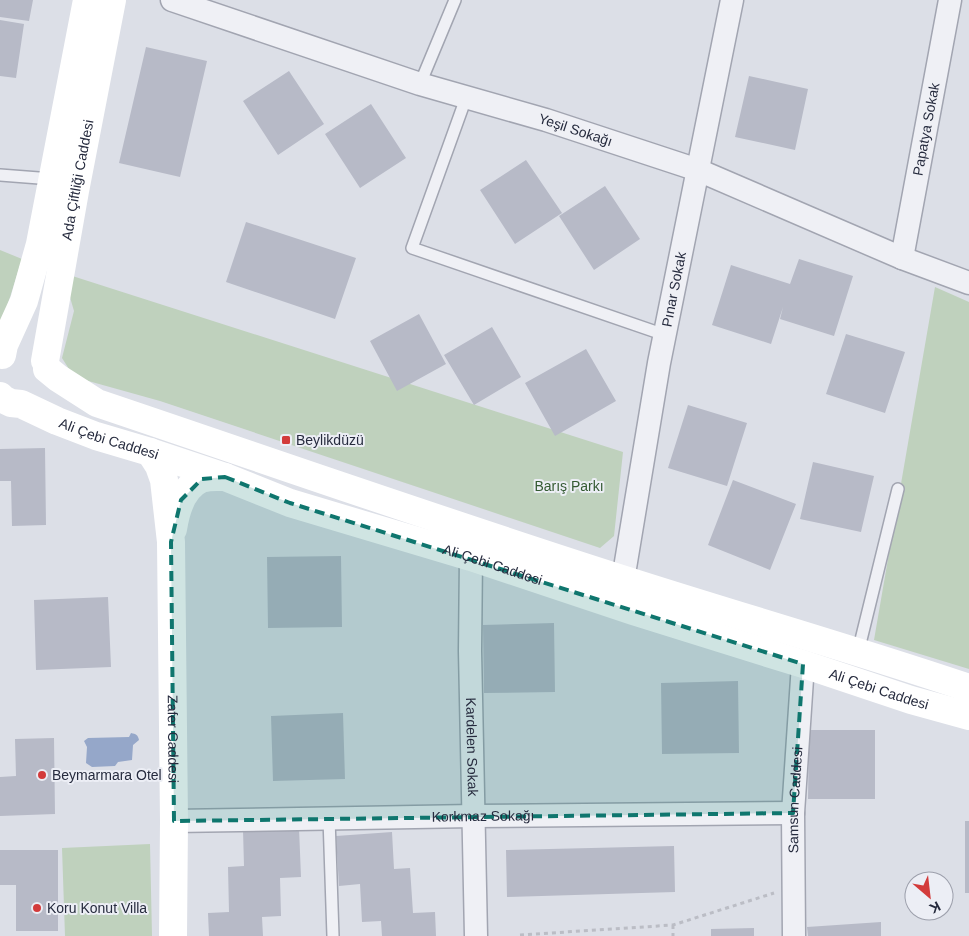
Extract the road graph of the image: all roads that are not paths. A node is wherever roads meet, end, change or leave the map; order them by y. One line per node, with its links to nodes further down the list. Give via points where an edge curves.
1 (87, 0): 11 (main road, Ada Çiftliği Caddesi)
2 (112, 0): 16 (main road, Ada Çiftliği Caddesi)
3 (172, 0): 7 (street, Yeşil Sokağı)
4 (455, 0): 7 (lane)
5 (732, 0): 9 (street, Pınar Sokak)
6 (950, 0): 12 (street, Papatya Sokak)
7 (420, 84): 8 (street, Yeşil Sokağı)
8 (466, 98): 9 (street, Yeşil Sokağı, via 546,120); 14 (lane, via 412,248)
9 (698, 170): 12 (street, Yeşil Sokağı); 14 (street, Pınar Sokak)
10 (0, 175): 11 (lane)
11 (52, 178): 15 (main road, Ada Çiftliği Caddesi, via 40,244 24,301)
12 (902, 258): 13 (street, Yeşil Sokağı)
13 (969, 283)
14 (664, 335): 23 (street, Pınar Sokak)
15 (1, 356): 16 (main road, Ali Çebi Caddesi, via 24,348 39,355)
16 (46, 365): 17 (main road, Ali Çebi Caddesi, via 46,386 36,400 28,403); 23 (main road, Ali Çebi Caddesi, via 58,378 97,403)
17 (6, 400): 18 (main road, Ali Çebi Caddesi, via 96,436)
18 (150, 452): 19 (main road, Ali Çebi Caddesi); 21 (main road, via 164,480)
19 (225, 477): 21 (main road, via 202,480 190,487 176,514); 22 (main road, Ali Çebi Caddesi, via 290,503)
20 (898, 489): 24 (lane)
21 (171, 542): 31 (main road, Zafer Caddesi)
22 (471, 557): 25 (main road, Ali Çebi Caddesi); 29 (street, Kardelen Sokak)
23 (623, 580): 24 (main road, Ali Çebi Caddesi)
24 (858, 652): 26 (main road, Ali Çebi Caddesi)
25 (803, 664): 27 (main road, Ali Çebi Caddesi); 28 (street, Samsun Caddesi)
26 (969, 688)
27 (969, 716)
28 (793, 813): 29 (street, Korkmaz Sokağı); 35 (street, Samsun Caddesi)
29 (473, 816): 30 (street, Korkmaz Sokağı); 34 (street, Kardelen Sokak)
30 (329, 818): 31 (street, Korkmaz Sokağı); 33 (lane)
31 (174, 821): 32 (main road, Zafer Caddesi)
32 (173, 936)
33 (334, 936)
34 (476, 936)
35 (794, 936)

